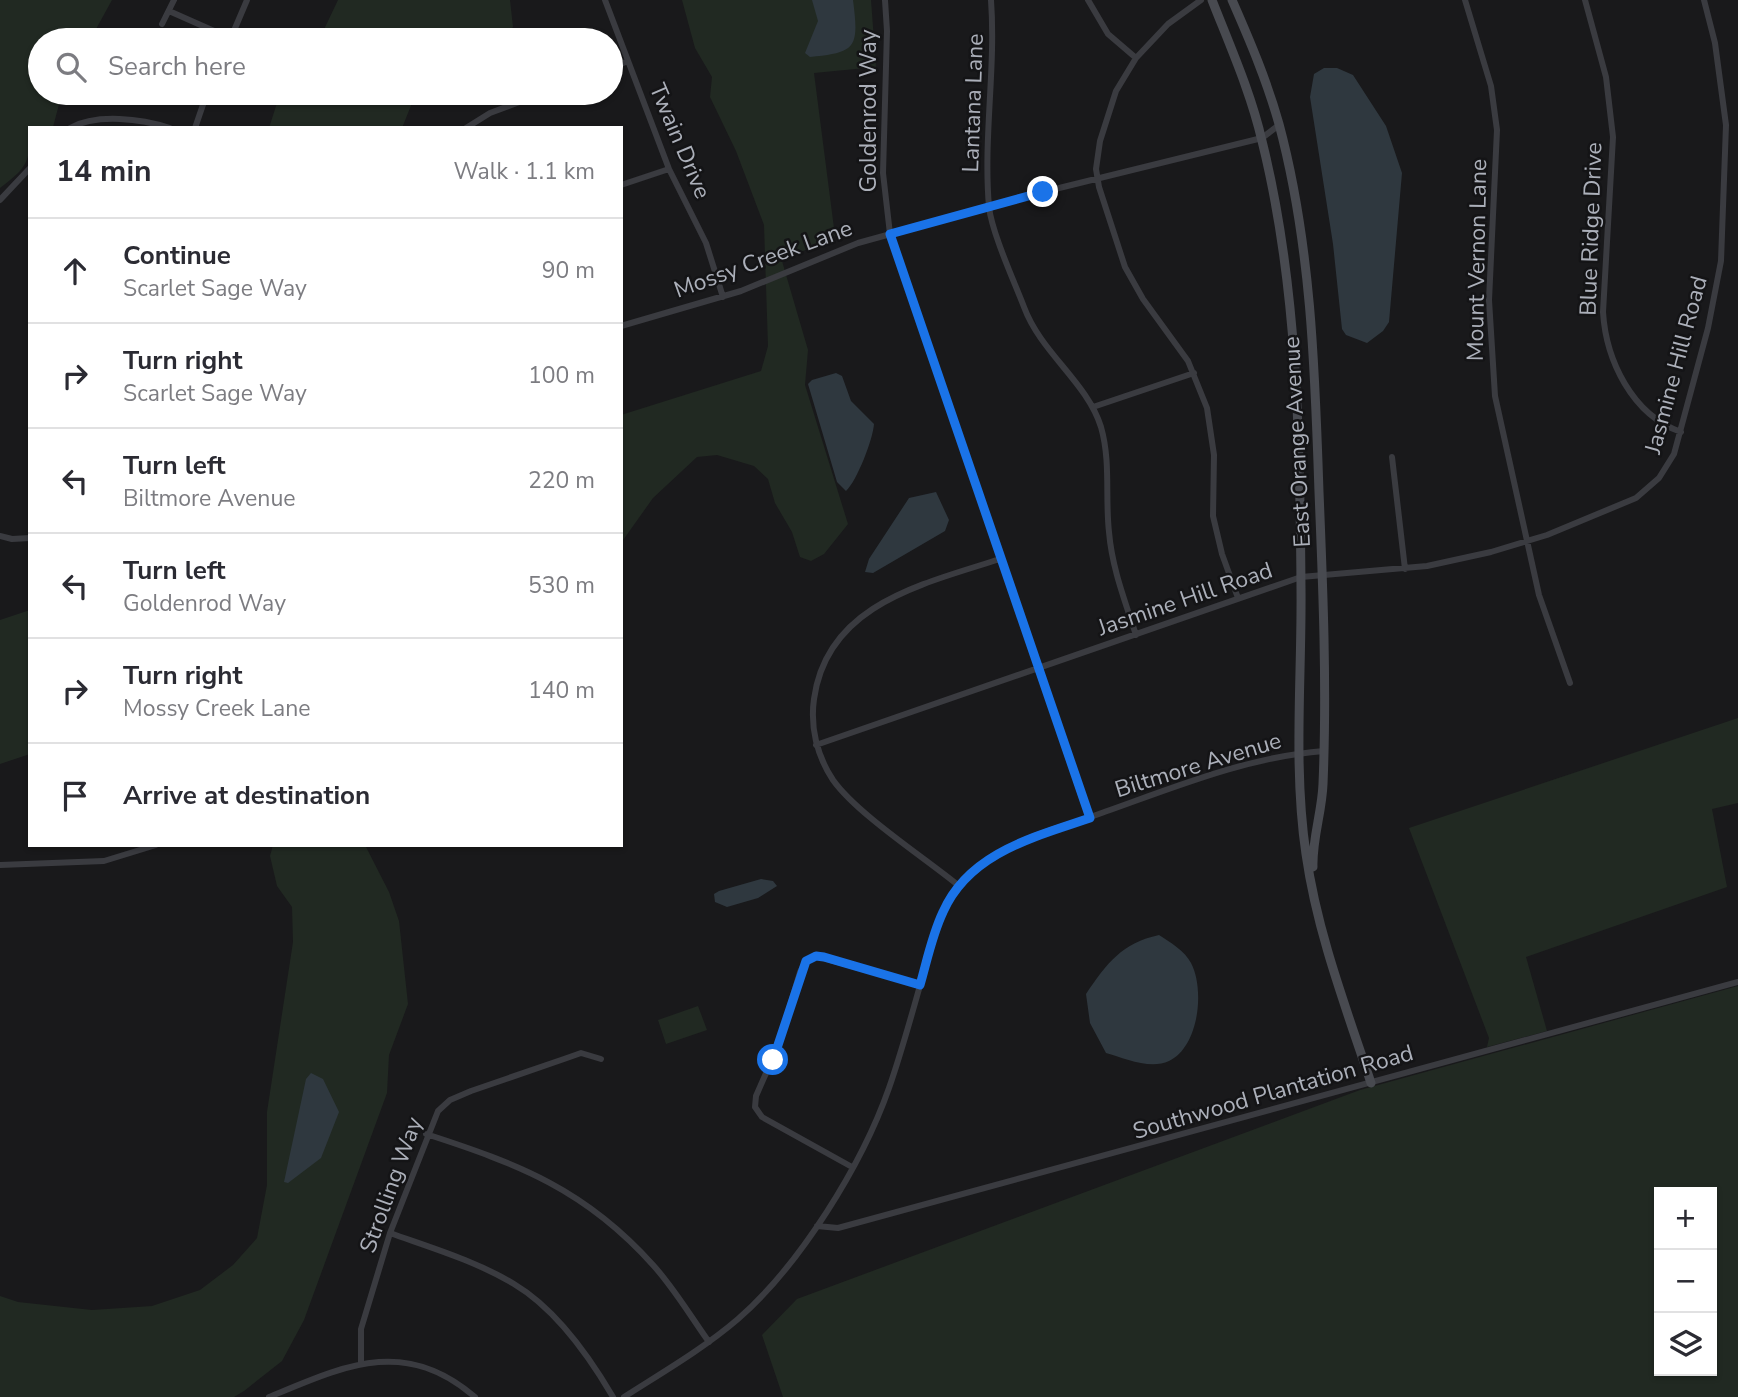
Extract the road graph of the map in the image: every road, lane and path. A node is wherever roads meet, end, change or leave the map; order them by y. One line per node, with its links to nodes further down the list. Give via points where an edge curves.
1 (174, 0): 13 (street)
2 (247, 0): 16 (street)
3 (605, 0): 17 (street, Twain Drive)
4 (885, 0): 36 (street, Goldenrod Way, via 883,173)
5 (991, 0): 35 (street, Lantana Lane)
6 (1088, 0): 19 (street, via 1108,34)
7 (1201, 0): 19 (street, via 1168,24)
8 (1212, 0): 29 (street, East Orange Avenue)
9 (1232, 0): 24 (street, East Orange Avenue, via 1261,65)
10 (1465, 0): 45 (street, Mount Vernon Lane, via 1496,114 1490,350 1495,396)
11 (1584, 0): 41 (street, Blue Ridge Drive, via 1606,77 1612,138 1606,340 1637,400 1661,422)
12 (1704, 0): 41 (street, Jasmine Hill Road, via 1726,125 1721,261)
13 (169, 11): 14 (street); 15 (street)
14 (162, 24)
15 (206, 28)
16 (235, 28)
17 (616, 28)
18 (623, 48): 20 (street, Twain Drive)
19 (1136, 58): 32 (street, via 1116,90 1100,141)
20 (628, 61): 21 (street); 30 (street, Twain Drive)
21 (623, 63)
22 (203, 105): 27 (street)
23 (511, 105): 28 (street)
24 (1279, 125): 29 (street, Mossy Creek Lane); 48 (street, East Orange Avenue, via 1300,225 1312,331)
25 (77, 126): 26 (street, via 102,119)
26 (164, 126)
27 (196, 126)
28 (469, 126)
29 (1262, 138): 32 (street, Mossy Creek Lane); 49 (street, East Orange Avenue, via 1286,281)
30 (669, 169): 33 (street); 37 (street, Twain Drive, via 706,243)
31 (28, 170): 34 (street)
32 (1098, 179): 35 (street, Mossy Creek Lane); 39 (street, via 1129,275 1177,341)
33 (623, 184)
34 (0, 200)
35 (989, 207): 36 (street, Mossy Creek Lane); 40 (street, Lantana Lane, via 1025,310)
36 (890, 234): 37 (street, Mossy Creek Lane, via 842,248); 46 (street, Goldenrod Way)
37 (723, 297): 38 (street, Mossy Creek Lane)
38 (623, 325)
39 (1194, 373): 40 (street); 50 (street, via 1211,429 1213,516)
40 (1093, 407): 51 (street, Lantana Lane, via 1106,449 1112,559)
41 (1681, 432): 45 (street, Jasmine Hill Road, via 1669,463 1646,491 1614,509)
42 (1392, 457): 47 (street)
43 (0, 536): 44 (street)
44 (28, 538)
45 (1527, 541): 47 (street, Jasmine Hill Road); 53 (street, Mount Vernon Lane, via 1539,595)
46 (1000, 559): 52 (street, Goldenrod Way); 54 (street, via 883,600 844,631 824,661 815,689 812,718)
47 (1405, 569): 48 (street, Jasmine Hill Road)
48 (1323, 575): 49 (street, Jasmine Hill Road); 55 (street, East Orange Avenue)
49 (1301, 577): 50 (street, Jasmine Hill Road); 56 (street, East Orange Avenue)
50 (1238, 598): 51 (street, Jasmine Hill Road)
51 (1136, 635): 52 (street, Jasmine Hill Road)
52 (1038, 668): 54 (street, Jasmine Hill Road); 57 (street, Goldenrod Way)
53 (1570, 683)
54 (816, 745): 60 (street, via 844,793)
55 (1324, 751): 56 (street, Biltmore Avenue); 61 (street, East Orange Avenue, via 1312,849)
56 (1301, 753): 57 (street, Biltmore Avenue, via 1270,757); 61 (street, East Orange Avenue, via 1301,816)
57 (1090, 818): 60 (street, Biltmore Avenue, via 1007,848)
58 (151, 847): 59 (street, via 92,863)
59 (0, 865)
60 (959, 886): 63 (street, Biltmore Avenue, via 942,914)
61 (1313, 893): 65 (street, East Orange Avenue)
62 (1738, 982): 65 (street, Southwood Plantation Road)
63 (920, 985): 67 (street, Biltmore Avenue, via 889,1089); 67 (street, via 816,956 806,961 800,972 755,1107 762,1117)
64 (601, 1059): 66 (street, Strolling Way, via 581,1054 450,1100 438,1111)
65 (1371, 1083): 68 (street, Southwood Plantation Road, via 838,1228)
66 (426, 1135): 69 (street, Strolling Way); 70 (street, via 556,1183 611,1222 655,1266)
67 (852, 1167): 68 (street, Biltmore Avenue)
68 (817, 1226): 70 (street, Biltmore Avenue, via 767,1292)
69 (390, 1233): 71 (street, Strolling Way, via 361,1329); 74 (street, via 474,1263 517,1285 556,1319)
70 (709, 1342): 75 (street, Biltmore Avenue)
71 (361, 1362): 72 (street); 73 (street, via 401,1361 431,1368)
72 (269, 1397)
73 (474, 1397)
74 (613, 1397)
75 (624, 1397)

